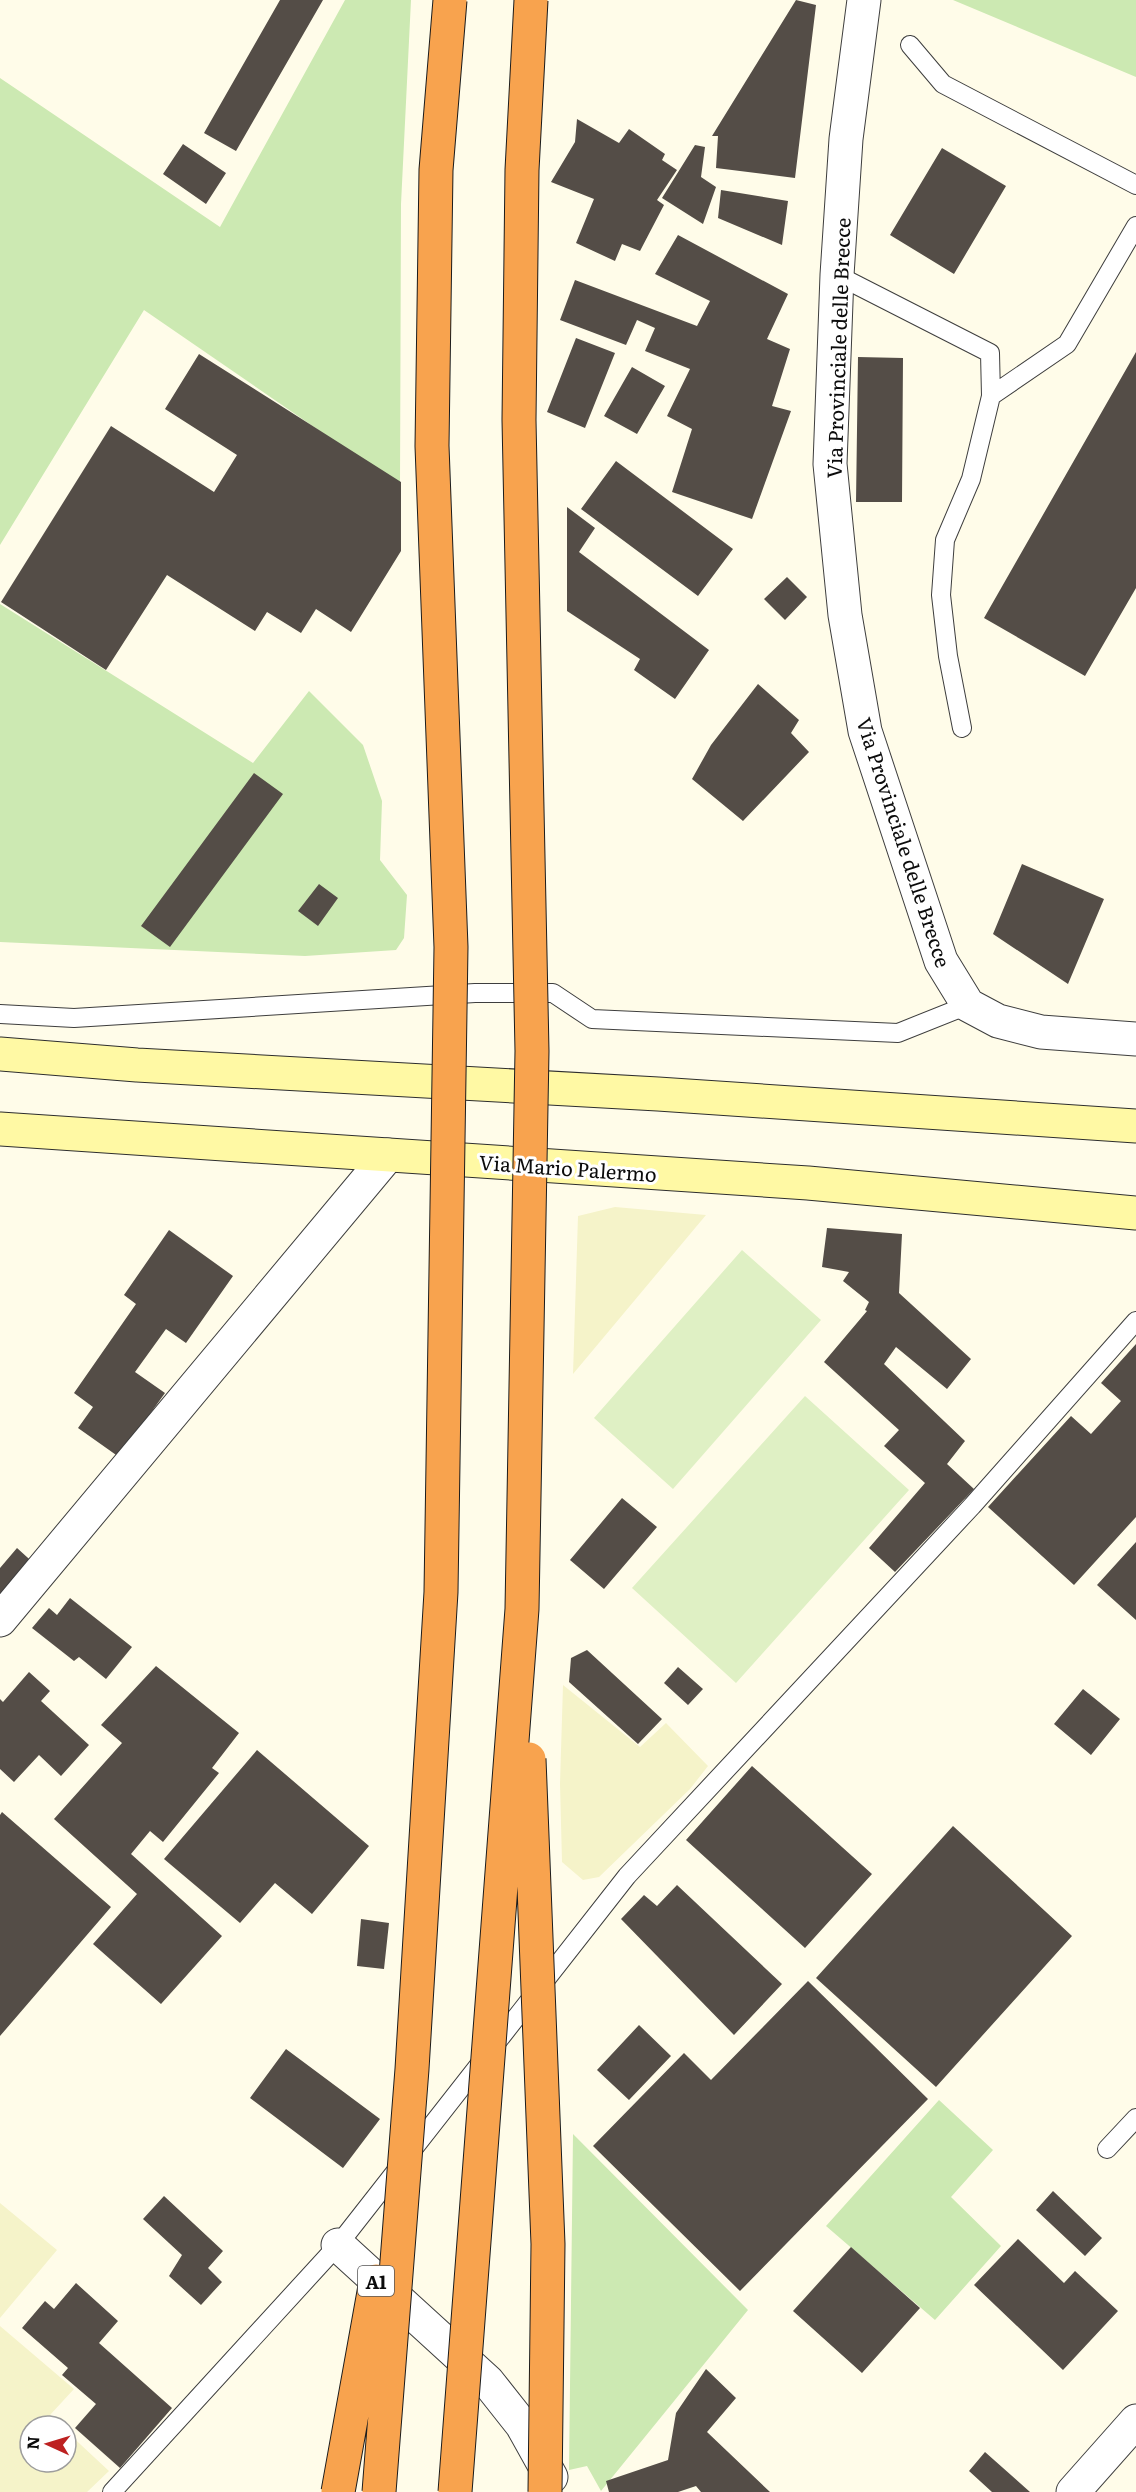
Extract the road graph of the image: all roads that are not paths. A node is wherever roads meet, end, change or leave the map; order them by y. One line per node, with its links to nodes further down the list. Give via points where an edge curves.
1 (450, 0): 21 (highway, bridge, via 436,170 432,446 451,947 441,1592)
2 (531, 0): 19 (highway, bridge, via 522,170 519,420 532,1051)
3 (864, 0): 7 (street, Via Provinciale delle Brecce, via 846,139)
4 (910, 45): 5 (lane, via 943,84)
5 (1136, 185)
6 (1136, 226): 8 (lane, via 1067,344)
7 (837, 275): 8 (lane, via 990,353); 10 (street, Via Provinciale delle Brecce, via 830,464 845,615 865,731 941,961)
8 (991, 396): 9 (lane, via 971,479 945,540 941,595)
9 (962, 728)
10 (968, 1005): 11 (lane, via 898,1033 592,1019 553,993 475,993 74,1018); 12 (street, via 998,1021 1041,1032)
11 (0, 1014)
12 (1136, 1039)
13 (0, 1054): 14 (street)
14 (1136, 1126)
15 (0, 1129): 16 (street, Via Mario Palermo)
16 (388, 1155): 17 (street, Via Mario Palermo, via 808,1183); 20 (street)
17 (1136, 1213)
18 (1136, 1321): 24 (lane, via 972,1506 627,1876)
19 (522, 1609): 29 (highway, bridge); 30 (highway, bridge, via 548,2244)
20 (0, 1620)
21 (412, 2069): 27 (highway, A1, bridge); 28 (highway, bridge)
22 (1136, 2118): 23 (lane)
23 (1107, 2149)
24 (338, 2245): 26 (lane); 31 (street, via 488,2382 522,2425)
25 (1136, 2421): 32 (street)
26 (112, 2492)
27 (338, 2492)
28 (379, 2492)
29 (455, 2492)
30 (545, 2492)
31 (559, 2492)
32 (1074, 2492)

